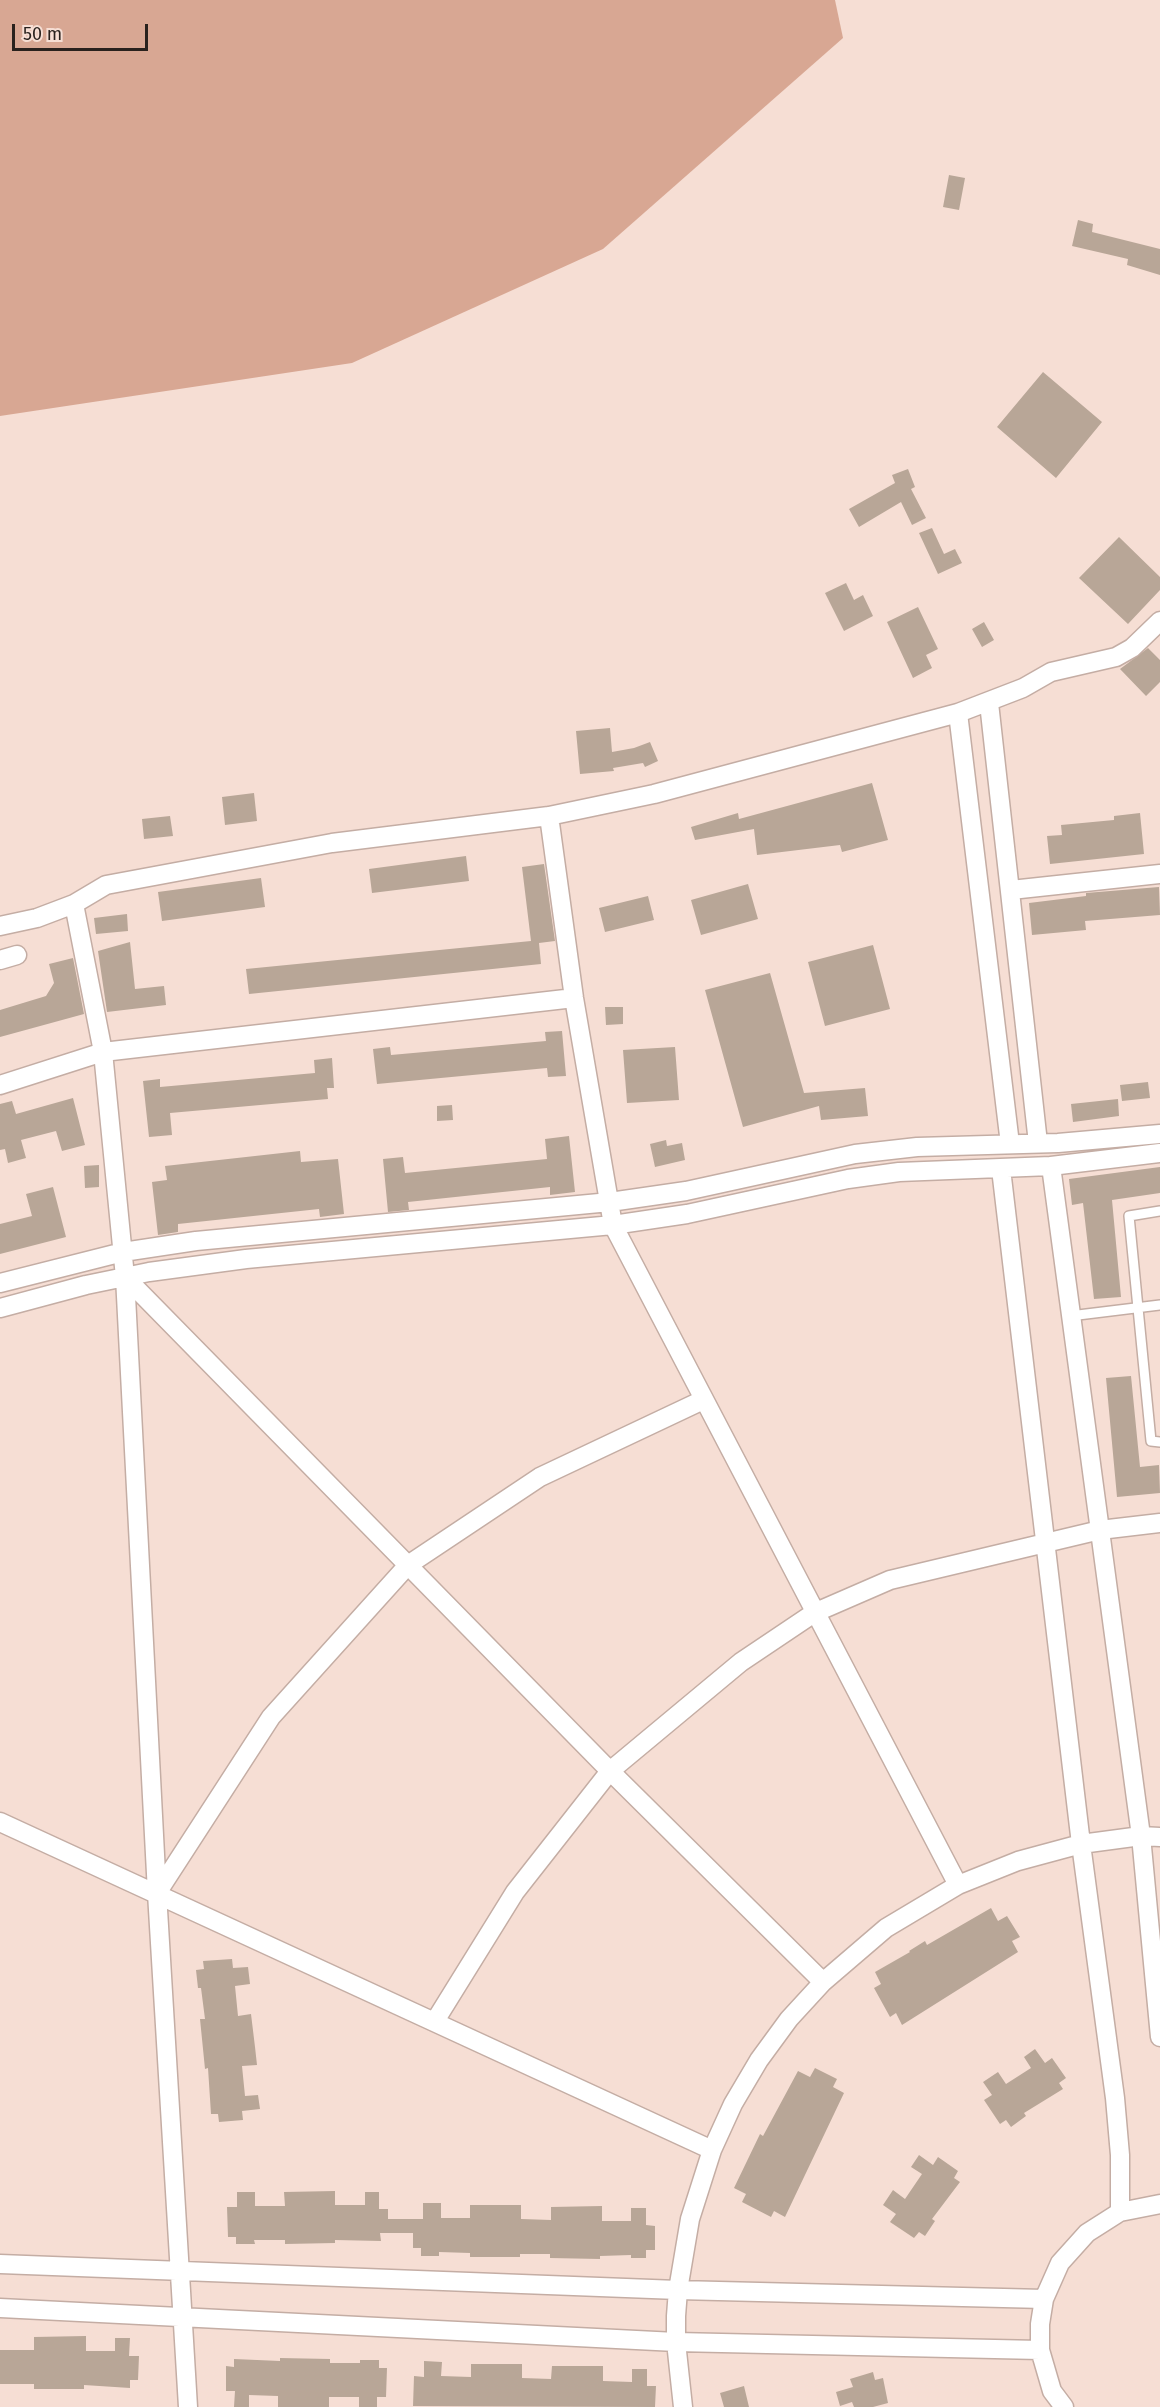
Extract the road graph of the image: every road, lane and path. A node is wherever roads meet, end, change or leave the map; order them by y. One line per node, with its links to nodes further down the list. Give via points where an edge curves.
1 (1160, 621): 2 (street, via 1132,648 1116,657 1051,672)
2 (989, 702): 3 (street); 6 (street)
3 (958, 713): 4 (street, via 654,794); 13 (street)
4 (549, 816): 7 (street, via 321,845 106,885); 9 (street)
5 (1160, 874): 6 (street)
6 (1011, 890): 14 (street)
7 (74, 904): 8 (street); 10 (street)
8 (0, 926)
9 (574, 998): 10 (street); 18 (street)
10 (104, 1052): 11 (street); 21 (street)
11 (0, 1085)
12 (1160, 1134): 14 (street)
13 (1010, 1143): 14 (street); 18 (street, via 855,1154 686,1191)
14 (1038, 1143)
15 (1160, 1153): 16 (street)
16 (1051, 1166): 17 (street); 27 (street)
17 (1001, 1169): 20 (street, via 899,1172 848,1179 687,1214); 32 (street)
18 (610, 1202): 20 (street); 21 (street, via 196,1241)
19 (1160, 1211): 26 (lane, via 1129,1216)
20 (613, 1225): 22 (street, via 246,1259); 28 (street)
21 (123, 1252): 22 (street); 23 (street)
22 (125, 1277): 25 (street); 33 (street); 41 (street)
23 (0, 1283)
24 (1160, 1305): 26 (lane)
25 (0, 1308)
26 (1139, 1309): 27 (lane); 29 (lane, via 1151,1441)
27 (1070, 1316): 31 (street)
28 (704, 1400): 33 (street, via 540,1477); 34 (street)
29 (1160, 1442)
30 (1160, 1523): 31 (street)
31 (1100, 1530): 32 (street); 37 (street)
32 (1047, 1544): 34 (street, via 890,1581); 39 (street)
33 (408, 1565): 35 (street); 41 (street, via 271,1717)
34 (814, 1613): 35 (street, via 741,1662); 40 (street)
35 (610, 1771): 42 (street); 43 (street, via 515,1892)
36 (0, 1822): 41 (street)
37 (1141, 1836): 38 (street); 39 (street); 44 (street)
38 (1160, 1837)
39 (1081, 1844): 40 (street, via 1018,1861); 47 (street, via 1115,2098)
40 (958, 1886): 42 (street, via 886,1928)
41 (158, 1893): 43 (street); 49 (street)
42 (823, 1982): 45 (street, via 759,2060)
43 (435, 2021): 45 (street)
44 (1160, 2037)
45 (712, 2150): 50 (street, via 690,2219)
46 (1160, 2204): 47 (street)
47 (1120, 2212): 51 (street, via 1087,2233 1073,2248 1060,2263)
48 (0, 2264): 49 (street)
49 (180, 2271): 50 (street); 53 (street)
50 (678, 2290): 51 (street); 54 (street)
51 (1044, 2299): 55 (street)
52 (0, 2308): 53 (street)
53 (182, 2316): 54 (street); 56 (street)
54 (676, 2343): 55 (street); 57 (street)
55 (1040, 2350): 58 (street, via 1052,2391)
56 (188, 2407)
57 (683, 2407)
58 (1064, 2407)

